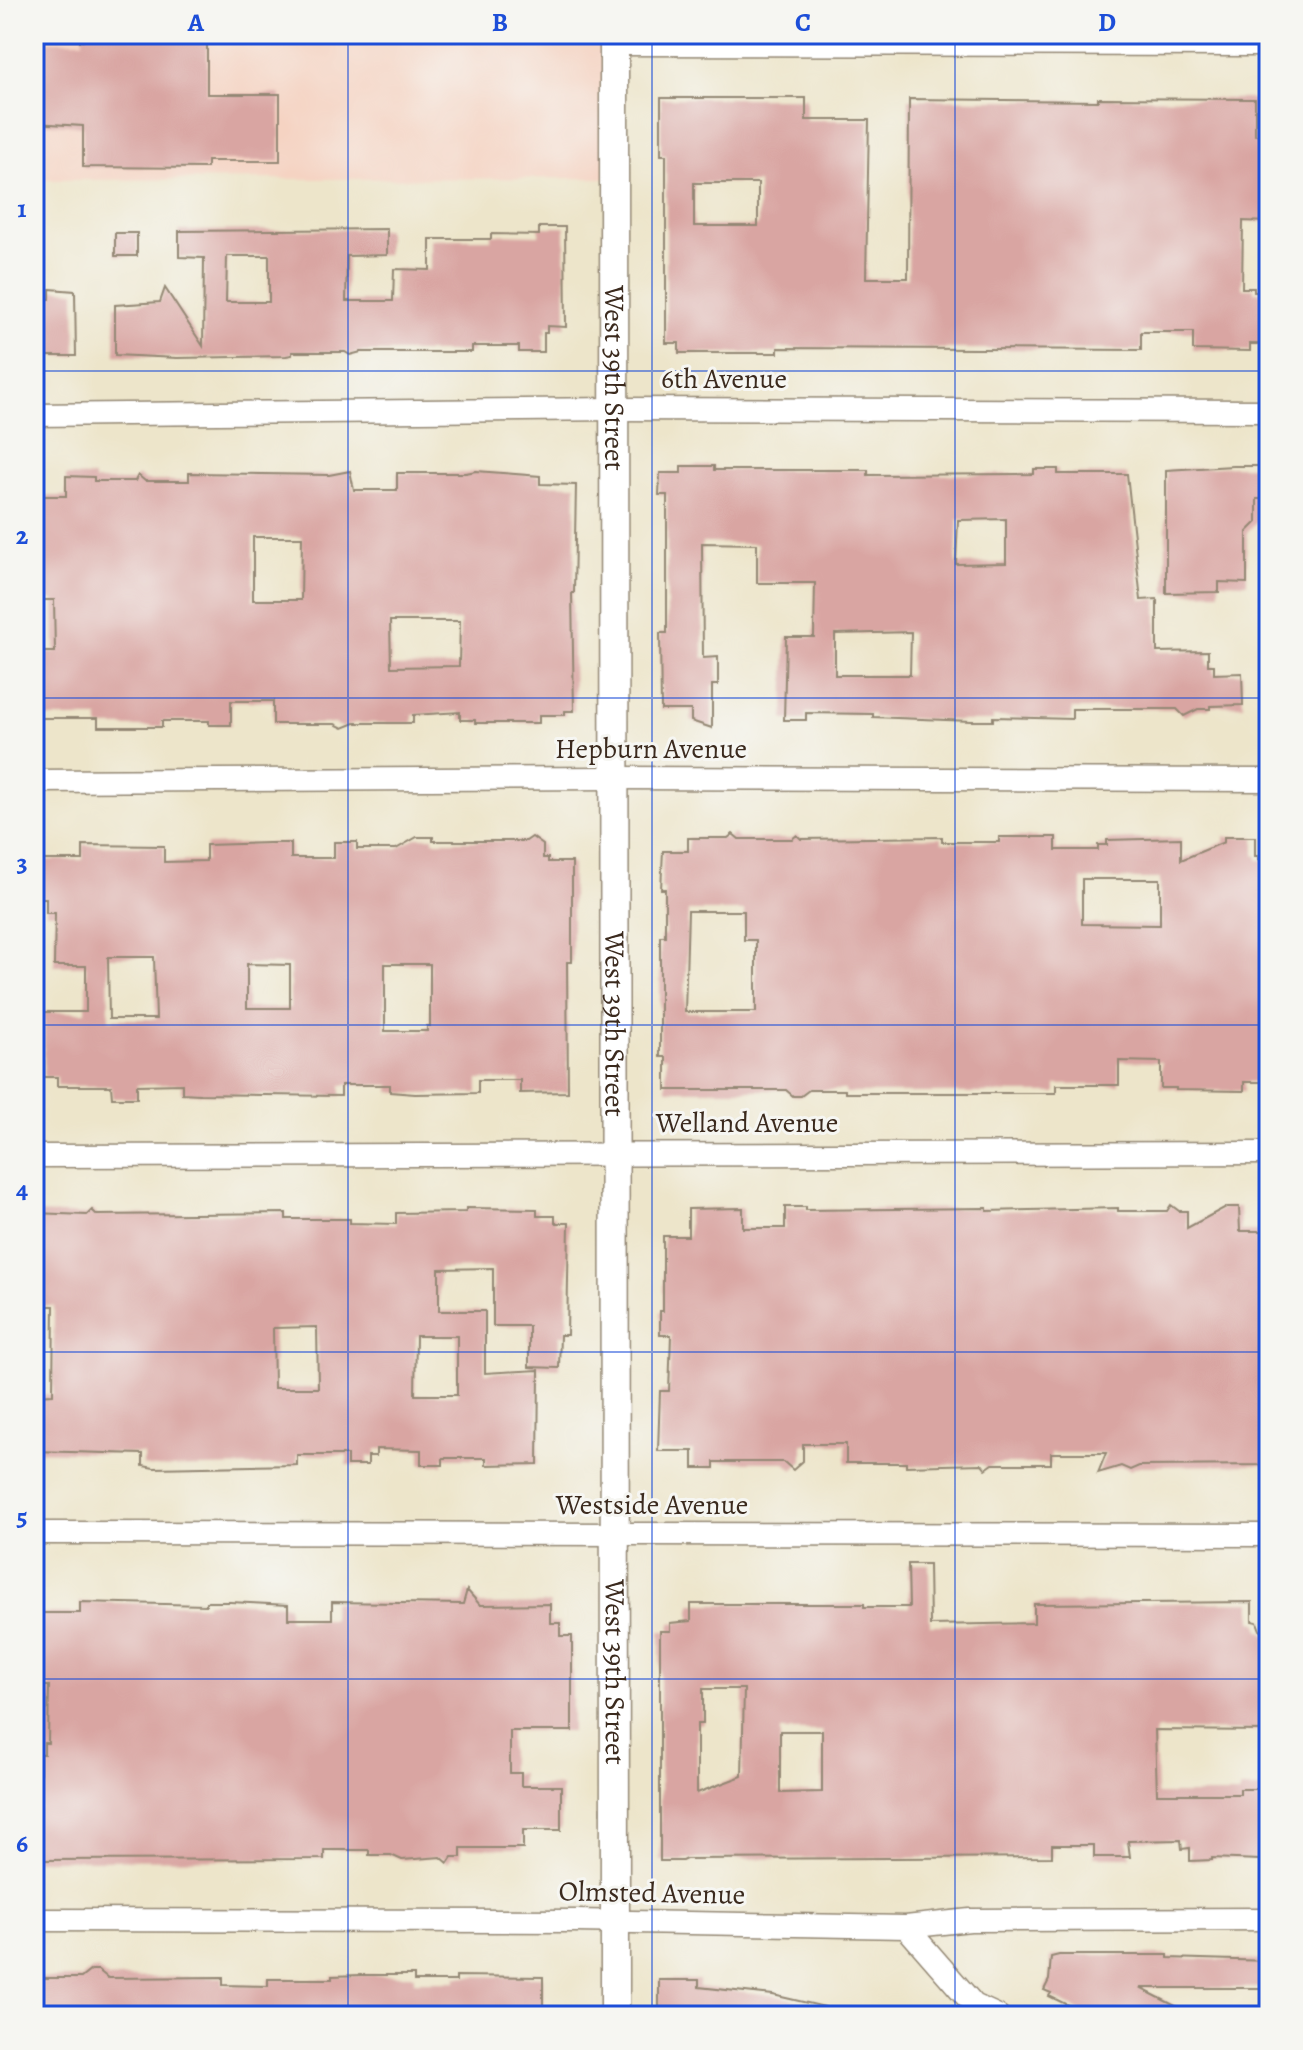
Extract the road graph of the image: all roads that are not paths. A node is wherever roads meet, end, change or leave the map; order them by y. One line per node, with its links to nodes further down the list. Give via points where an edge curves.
1 (614, 39): 2 (street); 3 (street, West 39th Street)
2 (1269, 45)
3 (614, 409): 4 (street, 6th Avenue); 5 (street, 6th Avenue); 6 (street, West 39th Street)
4 (1269, 411)
5 (34, 415)
6 (615, 778): 7 (street, Hepburn Avenue); 8 (street, Hepburn Avenue); 9 (street, West 39th Street)
7 (1269, 780)
8 (34, 781)
9 (615, 1153): 10 (street, Welland Avenue); 11 (street, Welland Avenue); 13 (street, West 39th Street)
10 (1269, 1153)
11 (34, 1156)
12 (34, 1533): 13 (street, Westside Avenue)
13 (615, 1535): 14 (street, Westside Avenue); 17 (street, West 39th Street)
14 (1269, 1535)
15 (1269, 1919): 18 (street, Olmsted Avenue, via 970,1920)
16 (34, 1920): 17 (street, Olmsted Avenue)
17 (615, 1922): 18 (street, Olmsted Avenue); 19 (street, West 39th Street)
18 (906, 1927): 20 (street, via 974,2005)
19 (615, 2016)
20 (998, 2016)

